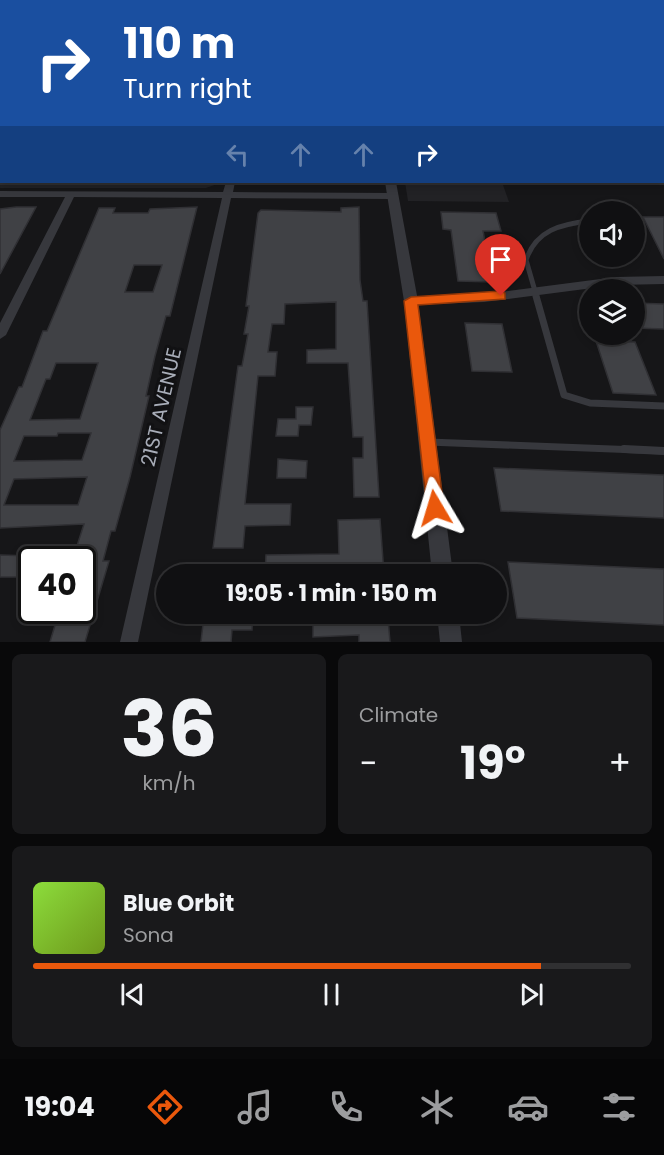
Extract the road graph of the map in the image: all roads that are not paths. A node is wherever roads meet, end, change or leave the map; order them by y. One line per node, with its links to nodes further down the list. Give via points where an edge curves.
1 (229, 188): 2 (street); 4 (street); 15 (street, 21ST AVENUE)
2 (391, 189): 8 (street)
3 (0, 194): 4 (street)
4 (71, 194): 9 (street)
5 (579, 223): 7 (lane, via 556,227 539,235 529,246 526,260)
6 (664, 280): 7 (street)
7 (534, 290): 8 (street, via 484,298); 10 (lane, via 564,395 590,403)
8 (411, 301): 11 (street)
9 (0, 335)
10 (664, 406)
11 (428, 442): 12 (lane); 13 (street)
12 (664, 451)
13 (442, 564)
14 (449, 624): 16 (street)
15 (129, 642)
16 (451, 642)

